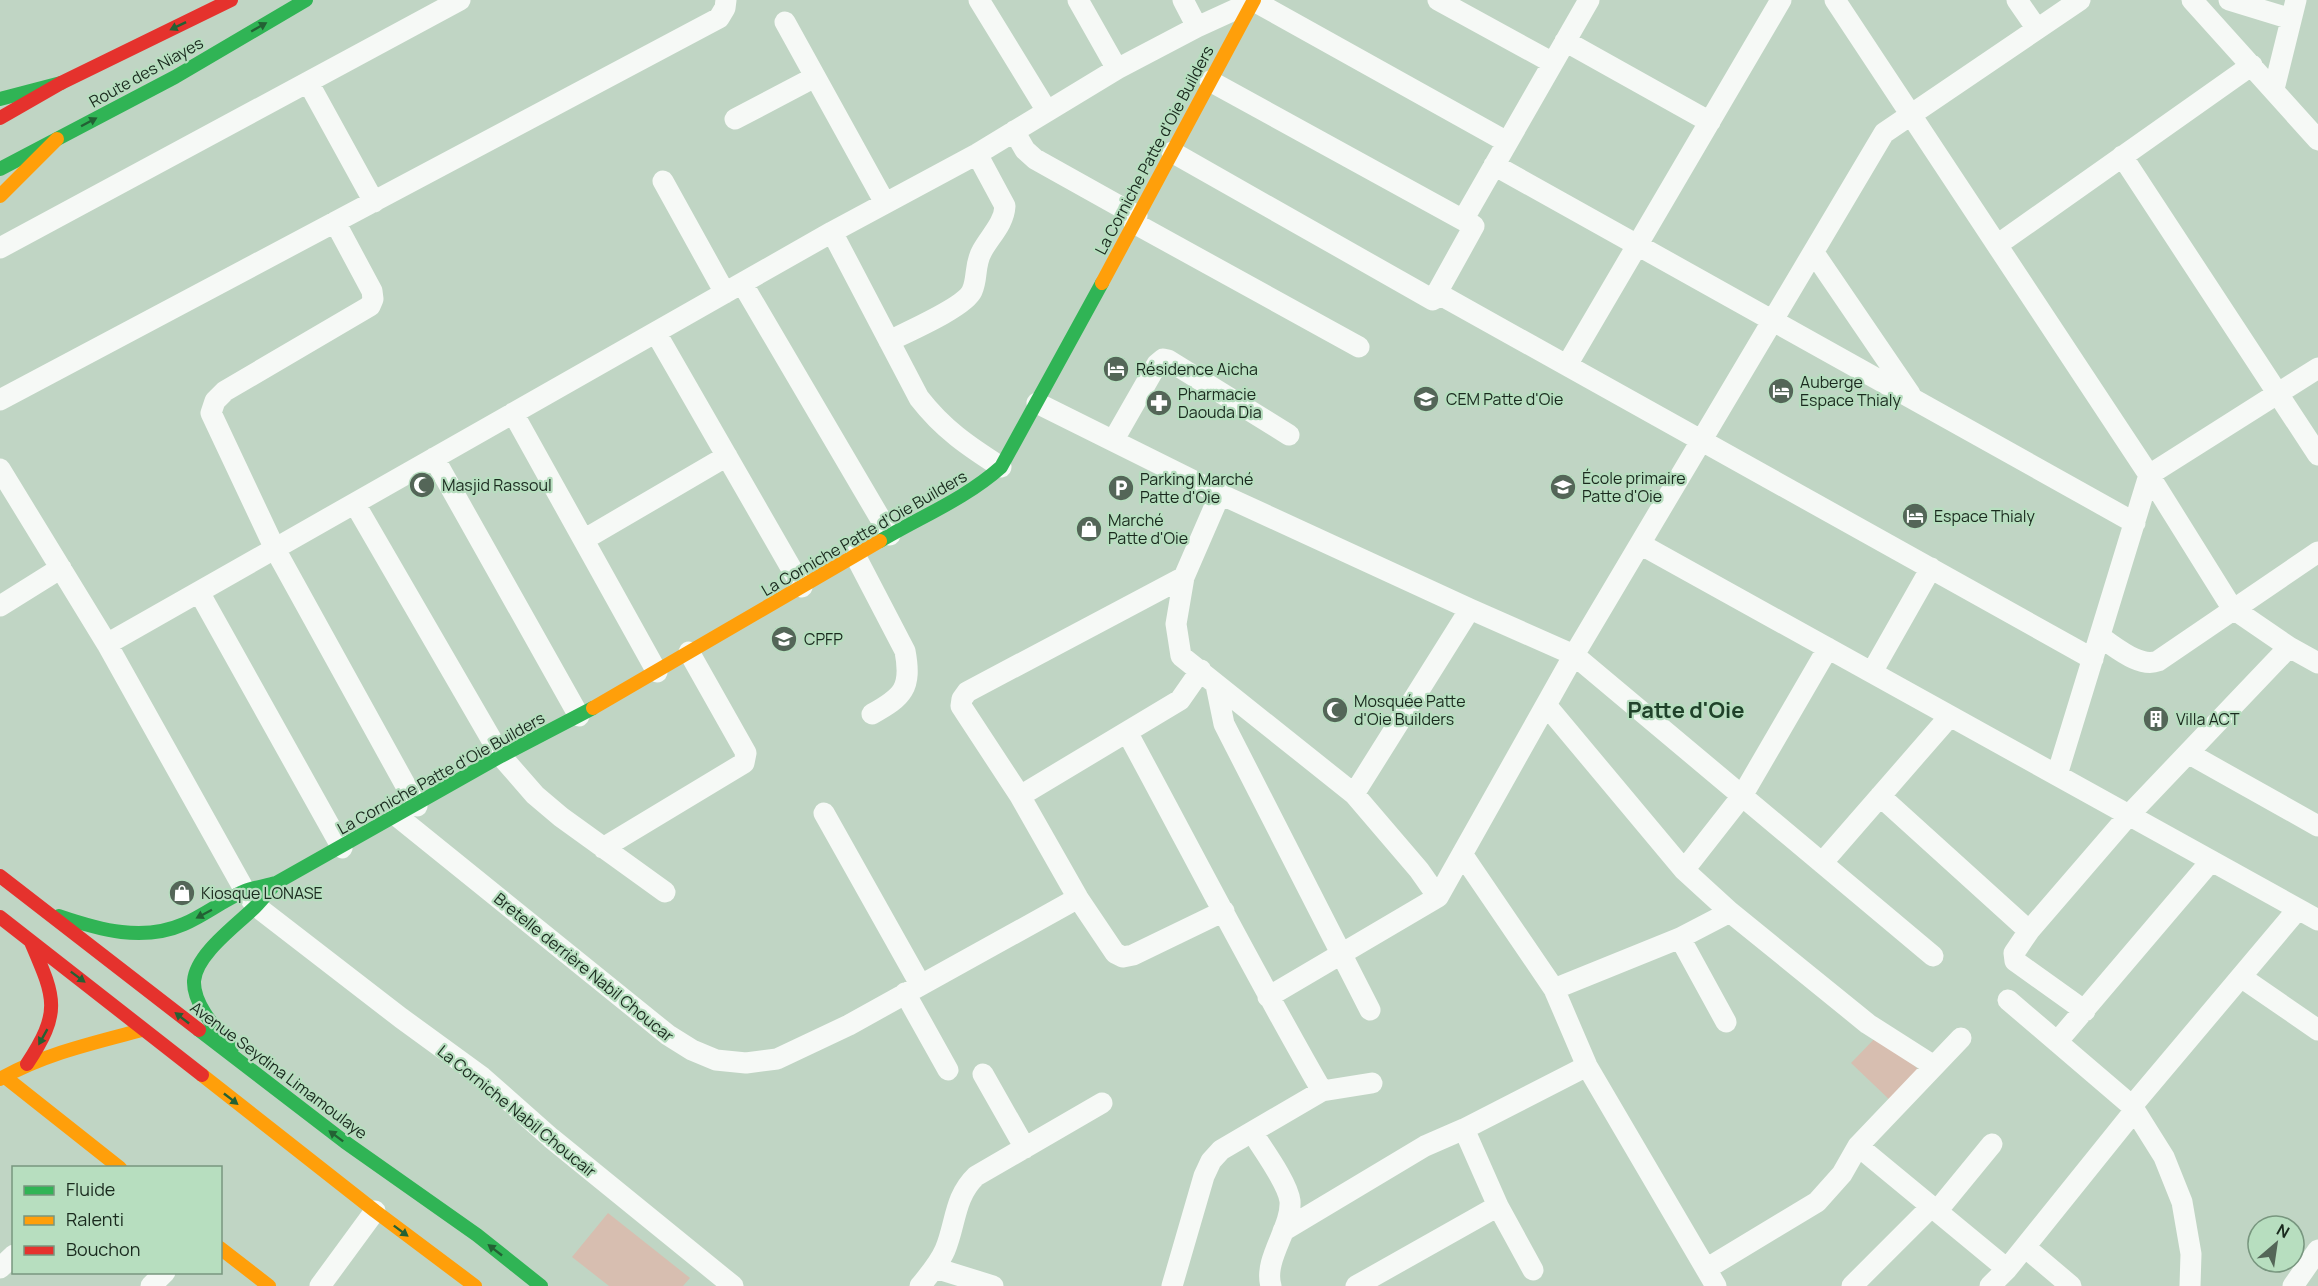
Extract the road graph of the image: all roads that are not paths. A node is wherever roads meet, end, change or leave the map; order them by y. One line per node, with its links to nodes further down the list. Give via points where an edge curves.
1 (231, 0): 28 (main road, Route des Niayes, one-way to 28)
2 (306, 0): 37 (main road, Route des Niayes, one-way to 2)
3 (460, 0): 27 (street)
4 (726, 0): 47 (street, via 719,18)
5 (980, 0): 31 (street)
6 (1078, 0): 24 (street)
7 (1183, 0): 19 (street)
8 (1254, 0): 19 (street); 26 (main road, La Corniche Patte d'Oie Builders); 39 (street)
9 (1438, 0): 22 (street)
10 (1589, 0): 21 (street)
11 (1780, 0): 35 (street)
12 (1834, 0): 32 (street)
13 (2017, 0): 20 (street)
14 (2080, 0): 20 (street)
15 (2192, 0): 23 (street)
16 (2229, 0): 17 (street)
17 (2294, 9): 29 (street)
18 (785, 22): 25 (street)
19 (1197, 27): 24 (street)
20 (2037, 29): 32 (street)
21 (1565, 41): 22 (street); 35 (street)
22 (1552, 63): 39 (street)
23 (2252, 65): 29 (street); 42 (street)
24 (1117, 69): 31 (street)
25 (815, 77): 34 (street); 48 (street)
26 (1210, 81): 40 (main road, La Corniche Patte d'Oie Builders); 50 (street)
27 (308, 82): 47 (street); 55 (street)
28 (61, 83): 30 (main road); 33 (main road, Route des Niayes)
29 (2274, 89): 38 (street)
30 (0, 99)
31 (1047, 111): 36 (street)
32 (1911, 115): 54 (street); 56 (street, via 1884,133)
33 (0, 118)
34 (735, 119)
35 (1710, 122): 53 (street)
36 (1014, 131): 41 (street); 49 (street, via 1035,159)
37 (57, 139): 44 (main road, Route des Niayes); 46 (main road)
38 (2318, 140)
39 (1507, 142): 43 (street)
40 (1172, 152): 49 (main road, La Corniche Patte d'Oie Builders); 58 (street, via 1433,300)
41 (977, 154): 48 (street); 61 (street, via 1005,206 1005,215 978,258 971,294 960,304)
42 (2122, 156): 54 (street); 65 (street)
43 (1494, 165): 50 (street); 53 (street)
44 (0, 169)
45 (663, 181): 57 (street)
46 (0, 196)
47 (374, 201): 51 (street)
48 (885, 203): 52 (street)
49 (1135, 220): 62 (street); 68 (main road, La Corniche Patte d'Oie Builders)
50 (1462, 220): 58 (street, via 1474,226)
51 (335, 222): 67 (street); 85 (street, via 372,291 370,306 225,391 215,401 211,413)
52 (832, 232): 57 (street); 61 (street)
53 (1637, 245): 59 (street); 63 (street)
54 (1997, 245): 78 (street)
55 (0, 248)
56 (1814, 253): 59 (street); 66 (street)
57 (734, 288): 60 (street); 82 (street)
58 (1437, 293): 63 (street)
59 (1773, 321): 66 (street); 72 (street)
60 (656, 333): 69 (street); 74 (street)
61 (889, 341): 76 (street, via 919,398 936,420 964,444)
62 (1359, 347)
63 (1567, 365): 72 (street)
64 (2318, 368): 65 (street)
65 (2278, 394): 73 (street); 78 (street)
66 (1913, 399): 81 (street)
67 (0, 400)
68 (1037, 403): 71 (street); 76 (main road, La Corniche Patte d'Oie Builders)
69 (513, 413): 75 (street); 83 (street)
70 (1289, 435): 71 (street, via 1163,359)
71 (1113, 441): 79 (street)
72 (1702, 441): 84 (street); 89 (street)
73 (2318, 455)
74 (727, 456): 83 (street); 91 (street)
75 (434, 458): 80 (street); 110 (street)
76 (1001, 467): 82 (main road, La Corniche Patte d'Oie Builders, via 981,486)
77 (0, 469): 88 (street)
78 (2149, 475): 81 (street); 94 (street)
79 (1220, 494): 90 (street); 95 (street)
80 (356, 504): 85 (street); 114 (street)
81 (2135, 523): 96 (street)
82 (890, 535): 87 (main road, La Corniche Patte d'Oie Builders)
83 (585, 539): 105 (street)
84 (1640, 544): 99 (street); 101 (street)
85 (275, 549): 92 (street); 120 (street)
86 (2318, 552): 94 (street)
87 (855, 555): 91 (main road, La Corniche Patte d'Oie Builders); 109 (street, via 905,651 909,668 900,696)
88 (61, 568): 93 (street); 97 (street)
89 (1931, 568): 102 (street); 106 (street)
90 (1184, 577): 104 (street, via 1176,624 1181,656); 117 (street, via 968,692 962,699 961,706)
91 (802, 587): 100 (main road, La Corniche Patte d'Oie Builders)
92 (199, 592): 97 (street); 125 (street)
93 (0, 606)
94 (2232, 608): 96 (street, via 2150,664); 98 (street)
95 (1470, 609): 101 (street); 116 (street)
96 (2100, 637): 102 (street)
97 (107, 644): 134 (street)
98 (2289, 647): 103 (street); 113 (street)
99 (1828, 648): 106 (street); 118 (street)
100 (689, 652): 105 (main road, La Corniche Patte d'Oie Builders); 126 (street, via 747,758)
101 (1574, 655): 108 (street); 118 (street)
102 (2093, 659): 115 (street)
103 (2318, 663)
104 (1201, 670): 107 (street); 112 (street, via 1180,700)
105 (657, 672): 110 (main road, La Corniche Patte d'Oie Builders)
106 (1872, 672): 111 (street)
107 (1216, 685): 116 (street); 145 (street, via 1224,724)
108 (1546, 705): 127 (street); 130 (street)
109 (872, 714)
110 (579, 716): 114 (main road, La Corniche Patte d'Oie Builders)
111 (1950, 716): 115 (street); 119 (street)
112 (1127, 732): 117 (street); 138 (street)
113 (2188, 753): 122 (street); 124 (street)
114 (501, 756): 120 (main road, La Corniche Patte d'Oie Builders); 126 (street, via 535,795)
115 (2057, 775): 122 (street)
116 (1354, 794): 133 (street)
117 (1020, 796): 135 (street)
118 (1742, 796): 129 (street); 130 (street)
119 (1880, 796): 129 (street); 142 (street)
120 (417, 806): 123 (main road, La Corniche Patte d'Oie Builders)
121 (824, 813): 148 (street)
122 (2129, 815): 128 (street); 142 (street)
123 (397, 816): 125 (main road, La Corniche Patte d'Oie Builders); 148 (street, Bretelle derrière Nabil Choucar, via 668,1035 716,1060 746,1063 777,1059)
124 (2318, 826)
125 (342, 848): 134 (main road, La Corniche Patte d'Oie Builders)
126 (603, 848): 132 (street)
127 (1462, 854): 133 (street); 149 (street)
128 (2211, 861): 137 (street); 153 (street)
129 (1822, 863): 146 (street)
130 (1684, 870): 139 (street)
131 (0, 876): 136 (main road, Avenue Seydina Limamoulaye)
132 (665, 892)
133 (1438, 897): 145 (street)
134 (251, 898): 136 (main road, one-way to 136, via 157,933 105,932); 164 (main road, via 202,961 194,980 201,1005 215,1028); 195 (street, La Corniche Nabil Choucair, via 482,1077)
135 (1078, 898): 138 (street, via 1115,953 1123,957); 148 (street, Bretelle derrière Nabil Choucar)
136 (40, 909): 164 (main road, Avenue Seydina Limamoulaye, one-way to 136)
137 (2298, 909): 141 (street); 147 (street)
138 (1224, 911): 150 (street)
139 (1730, 912): 143 (street); 161 (street, via 1869,1024)
140 (0, 917): 144 (main road)
141 (2318, 920)
142 (2030, 931): 153 (street, via 2014,953 2015,961)
143 (1680, 938): 149 (street); 154 (street)
144 (31, 942): 155 (main road, one-way to 155); 159 (main road, one-way to 159, via 49,987 51,1014)
145 (1342, 956): 150 (street); 152 (street)
146 (1933, 956)
147 (2241, 977): 156 (street); 169 (street)
148 (912, 988): 162 (street)
149 (1554, 989): 160 (street)
150 (1268, 997): 167 (street)
151 (2008, 1000): 158 (street)
152 (1370, 1010)
153 (2085, 1011): 158 (street)
154 (1726, 1022)
155 (142, 1030): 159 (main road); 178 (main road, one-way to 178)
156 (2318, 1030)
157 (1961, 1038): 161 (street)
158 (2056, 1042): 169 (street)
159 (27, 1064): 165 (main road)
160 (1587, 1066): 170 (street); 189 (street)
161 (1934, 1066): 173 (street)
162 (948, 1070)
163 (983, 1074): 174 (street)
164 (256, 1075): 194 (main road, Avenue Seydina Limamoulaye, one-way to 164)
165 (2, 1078): 175 (main road)
166 (1372, 1083): 167 (street)
167 (1322, 1091): 171 (street)
168 (1102, 1102): 174 (street)
169 (2134, 1108): 180 (street); 204 (street, via 2164,1157 2182,1202 2191,1254)
170 (1464, 1129): 176 (street); 179 (street, via 1425,1146)
171 (1252, 1132): 179 (street, via 1290,1199); 198 (street, via 1221,1150 1211,1161)
172 (1992, 1144): 177 (street)
173 (1858, 1146): 177 (street); 189 (street, via 1842,1173 1817,1202)
174 (1024, 1148): 185 (street, via 965,1186)
175 (113, 1166)
176 (1498, 1206): 187 (street); 200 (street)
177 (1934, 1209): 186 (street); 201 (street)
178 (375, 1211): 192 (street); 193 (main road, one-way to 193)
179 (1283, 1231): 199 (street, via 1269,1280)
180 (2025, 1247): 186 (street); 203 (street)
181 (222, 1250): 191 (main road)
182 (2318, 1250): 205 (street)
183 (12, 1257): 184 (street)
184 (0, 1268)
185 (935, 1268): 196 (street); 197 (street)
186 (2007, 1269): 202 (street)
187 (1533, 1270)
188 (163, 1274): 190 (street)
189 (1711, 1277)
190 (151, 1286)
191 (268, 1286)
192 (320, 1286)
193 (475, 1286)
194 (541, 1286)
195 (733, 1286)
196 (920, 1286)
197 (993, 1286)
198 (1172, 1286)
199 (1271, 1286)
200 (1356, 1286)
201 (1852, 1286)
202 (1990, 1286)
203 (2071, 1286)
204 (2190, 1286)
205 (2293, 1286)

